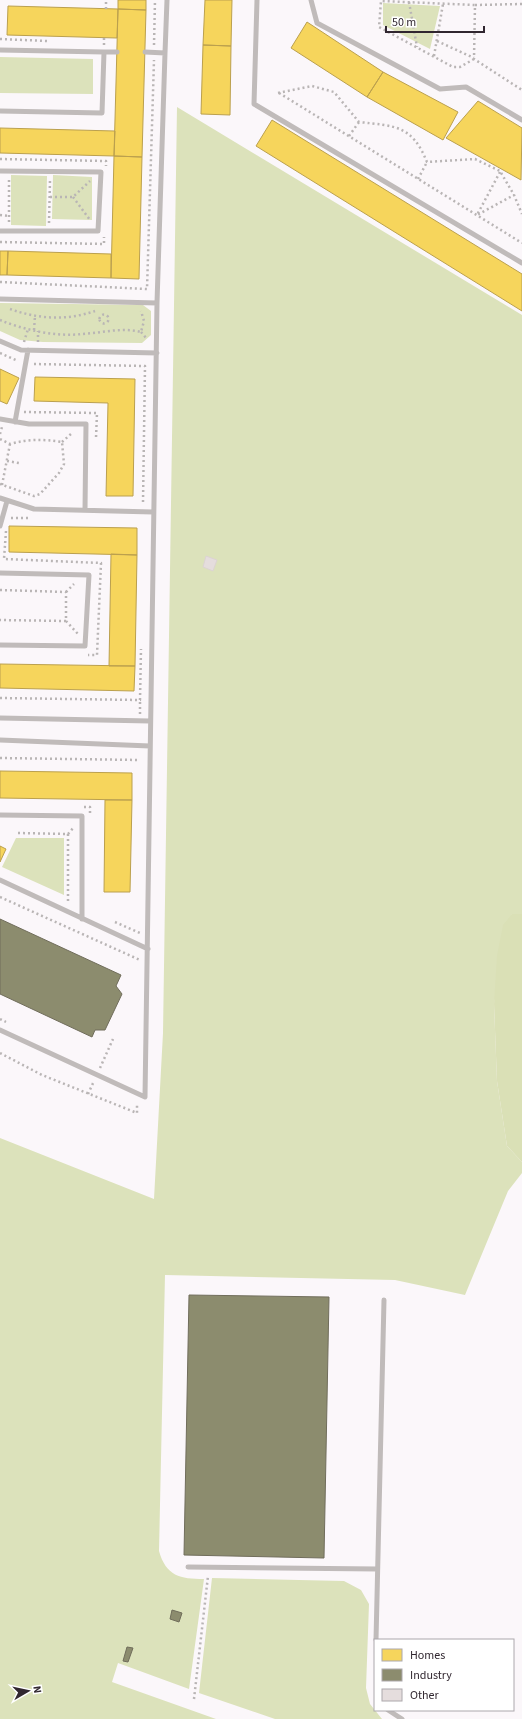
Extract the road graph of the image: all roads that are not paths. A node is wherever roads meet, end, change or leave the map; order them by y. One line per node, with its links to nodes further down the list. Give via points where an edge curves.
1 (167, 0): 8 (lane)
2 (258, 0): 13 (lane, via 254,104)
3 (311, 0): 10 (lane, via 317,22 440,89 466,87)
4 (0, 50): 5 (lane)
5 (104, 52): 6 (lane); 9 (lane, via 102,113)
6 (117, 52)
7 (145, 52): 8 (lane)
8 (165, 53): 15 (lane)
9 (0, 111)
10 (522, 120)
11 (0, 171): 12 (lane, via 103,172 98,231)
12 (0, 231)
13 (522, 263)
14 (0, 299): 15 (lane)
15 (157, 303): 18 (lane)
16 (0, 341): 17 (lane, via 21,350)
17 (28, 350): 18 (lane); 20 (lane)
18 (157, 353): 24 (lane)
19 (0, 419): 20 (lane)
20 (15, 422): 23 (lane, via 86,424)
21 (0, 498): 22 (lane)
22 (7, 501): 23 (lane, via 34,509); 25 (lane)
23 (85, 510): 24 (lane)
24 (153, 512): 29 (lane)
25 (0, 526)
26 (0, 573): 27 (lane, via 89,575 85,646)
27 (0, 645)
28 (0, 718): 29 (lane)
29 (150, 722): 31 (lane)
30 (0, 740): 31 (lane)
31 (150, 746): 35 (lane)
32 (0, 815): 34 (lane, via 82,816)
33 (0, 880): 34 (lane)
34 (82, 918): 35 (lane)
35 (148, 949): 36 (lane, via 145,1097)
36 (0, 1030)
37 (384, 1300): 39 (lane)
38 (188, 1567): 39 (lane)
39 (377, 1569): 40 (lane)
40 (376, 1639)
41 (390, 1711): 42 (lane)
42 (402, 1719)

